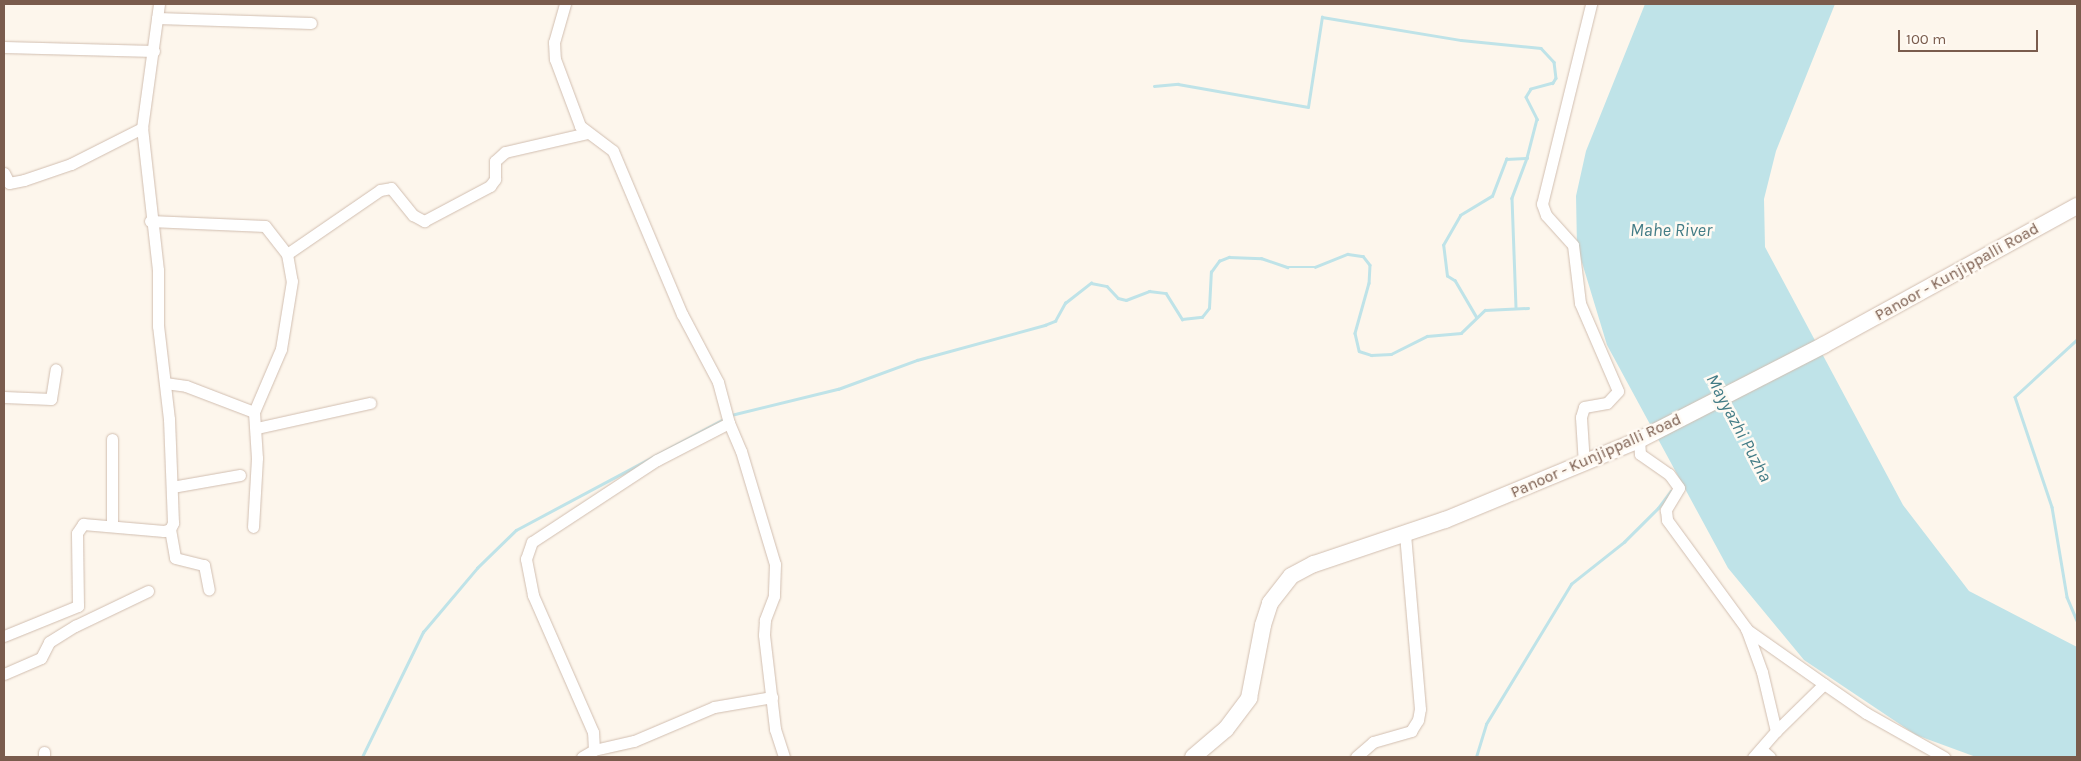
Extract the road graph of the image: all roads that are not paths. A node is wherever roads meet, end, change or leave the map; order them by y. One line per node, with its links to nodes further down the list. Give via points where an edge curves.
1 (159, 4): 4 (street)
2 (564, 4): 9 (street, via 554,42 556,59 580,126)
3 (1591, 4): 23 (street, via 1542,204 1546,216 1573,245 1580,303 1618,391 1607,403 1584,407 1581,417)
4 (157, 18): 5 (street); 7 (street)
5 (311, 23)
6 (4, 47): 7 (street)
7 (154, 51): 8 (street)
8 (142, 128): 10 (street, via 71,164 24,180 9,183); 12 (street)
9 (587, 132): 13 (street, via 505,152 495,161 490,186 424,220 413,216 391,188 380,190); 19 (street, via 613,151 682,314 718,382)
10 (4, 174)
11 (2077, 206): 22 (main road, Panoor - Kunjippalli Road, via 1824,345)
12 (150, 221): 13 (street, via 265,226); 15 (street, via 158,270 158,326)
13 (287, 254): 18 (street, via 292,281 281,349)
14 (56, 368): 16 (street, via 51,399)
15 (165, 383): 18 (street, via 186,386); 25 (street)
16 (4, 397)
17 (370, 404): 20 (street)
18 (254, 412): 20 (street)
19 (728, 423): 36 (street, via 741,451 775,564 774,596 767,613 764,635); 39 (street, via 657,460 532,542 526,559 527,575 593,732)
20 (257, 428): 27 (street)
21 (112, 440): 26 (street)
22 (1640, 440): 23 (main road, Panoor - Kunjippalli Road); 32 (street, via 1640,454 1669,474 1679,488 1666,510 1666,520)
23 (1584, 464): 29 (main road, Panoor - Kunjippalli Road)
24 (240, 474): 25 (street)
25 (172, 487): 28 (street, via 174,516)
26 (112, 526): 28 (street); 33 (street, via 83,524 76,533 78,606)
27 (253, 527)
28 (170, 529): 30 (street, via 175,558 204,565)
29 (1405, 533): 41 (main road, Panoor - Kunjippalli Road, via 1314,564 1281,586 1262,625 1249,698 1226,729); 42 (street, via 1420,709 1418,720 1411,731 1373,742)
30 (209, 590)
31 (148, 591): 34 (street, via 75,626 49,642 41,658)
32 (1746, 628): 35 (street); 37 (street, via 1762,672)
33 (4, 636)
34 (4, 674)
35 (1824, 684): 37 (street); 44 (street, via 1881,722)
36 (772, 696): 39 (street, via 714,707 634,741); 40 (street, via 775,730)
37 (1776, 731): 38 (street)
38 (1757, 753): 43 (street)
39 (589, 755)
40 (784, 757)
41 (1193, 757)
42 (1356, 757)
43 (1770, 757)
44 (1944, 757)

